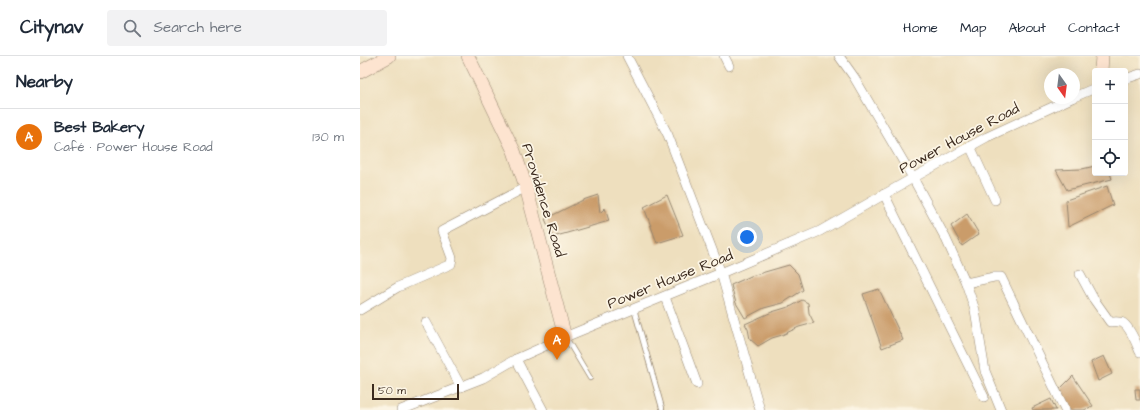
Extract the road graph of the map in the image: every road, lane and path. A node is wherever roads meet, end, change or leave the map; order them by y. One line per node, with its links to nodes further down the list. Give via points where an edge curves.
1 (389, 56): 9 (street)
2 (468, 56): 17 (street, Providence Road, via 514,151)
3 (627, 56): 20 (street, via 668,135)
4 (724, 56): 7 (street)
5 (839, 56): 16 (street)
6 (1102, 56): 8 (street)
7 (729, 66)
8 (1100, 68)
9 (360, 72)
10 (1140, 74): 11 (street)
11 (1128, 78)
12 (1092, 89): 13 (street, Power House Road)
13 (1080, 95)
14 (1060, 104): 15 (street, Power House Road)
15 (970, 146): 16 (street, Power House Road); 19 (street)
16 (913, 178): 18 (street, Power House Road); 22 (street)
17 (526, 187): 25 (street, via 442,231 452,258 451,264 398,288); 27 (street, Providence Road)
18 (884, 194): 20 (street, Power House Road, via 820,231); 33 (street)
19 (995, 200)
20 (721, 273): 23 (street, Power House Road); 37 (street)
21 (1080, 274): 28 (street, via 1110,322 1118,322 1127,327)
22 (966, 283): 38 (street, via 975,310 985,371); 39 (street, via 1001,277)
23 (665, 296): 24 (street, Power House Road); 31 (street)
24 (634, 309): 27 (street, Power House Road); 34 (lane)
25 (360, 310)
26 (426, 322): 32 (street)
27 (565, 337): 29 (street, Power House Road); 30 (lane)
28 (1140, 352)
29 (516, 359): 32 (street, Power House Road); 36 (street)
30 (590, 378)
31 (697, 384)
32 (461, 387): 35 (street, Power House Road)
33 (984, 397)
34 (662, 408)
35 (401, 410)
36 (543, 410)
37 (760, 410)
38 (1001, 410)
39 (1065, 410)

